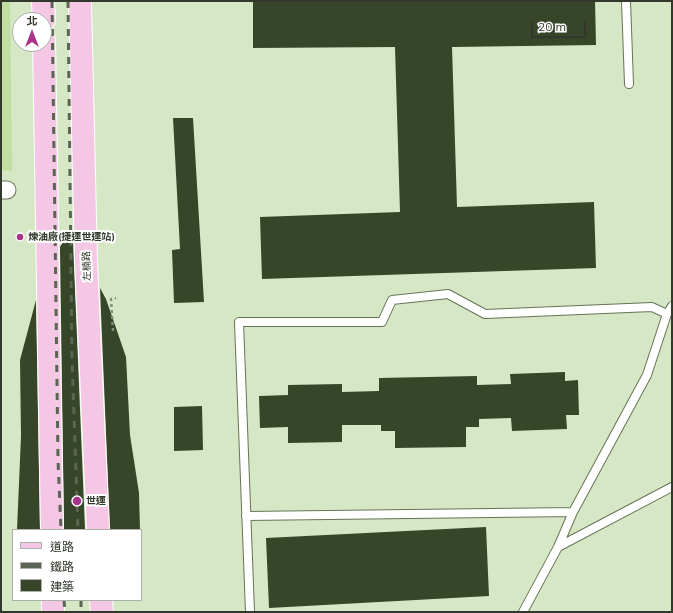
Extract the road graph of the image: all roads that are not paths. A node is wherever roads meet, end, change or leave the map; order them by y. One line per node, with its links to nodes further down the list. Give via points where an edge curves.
1 (43, 1): 4 (main road)
2 (80, 1): 13 (main road, 左楠路, via 86,261)
3 (626, 1): 6 (lane)
4 (44, 12)
5 (44, 52): 12 (main road)
6 (629, 84)
7 (672, 306): 8 (lane)
8 (667, 314): 10 (lane, via 647,375); 11 (lane, via 652,307 485,314 448,294 392,300 382,322 239,322)
9 (672, 487): 14 (lane)
10 (573, 512): 11 (lane); 14 (lane)
11 (246, 516): 19 (lane)
12 (52, 529)
13 (98, 529)
14 (558, 547): 20 (lane)
15 (52, 601): 17 (main road)
16 (101, 601): 18 (main road)
17 (53, 612)
18 (102, 612)
19 (250, 612)
20 (522, 612)

